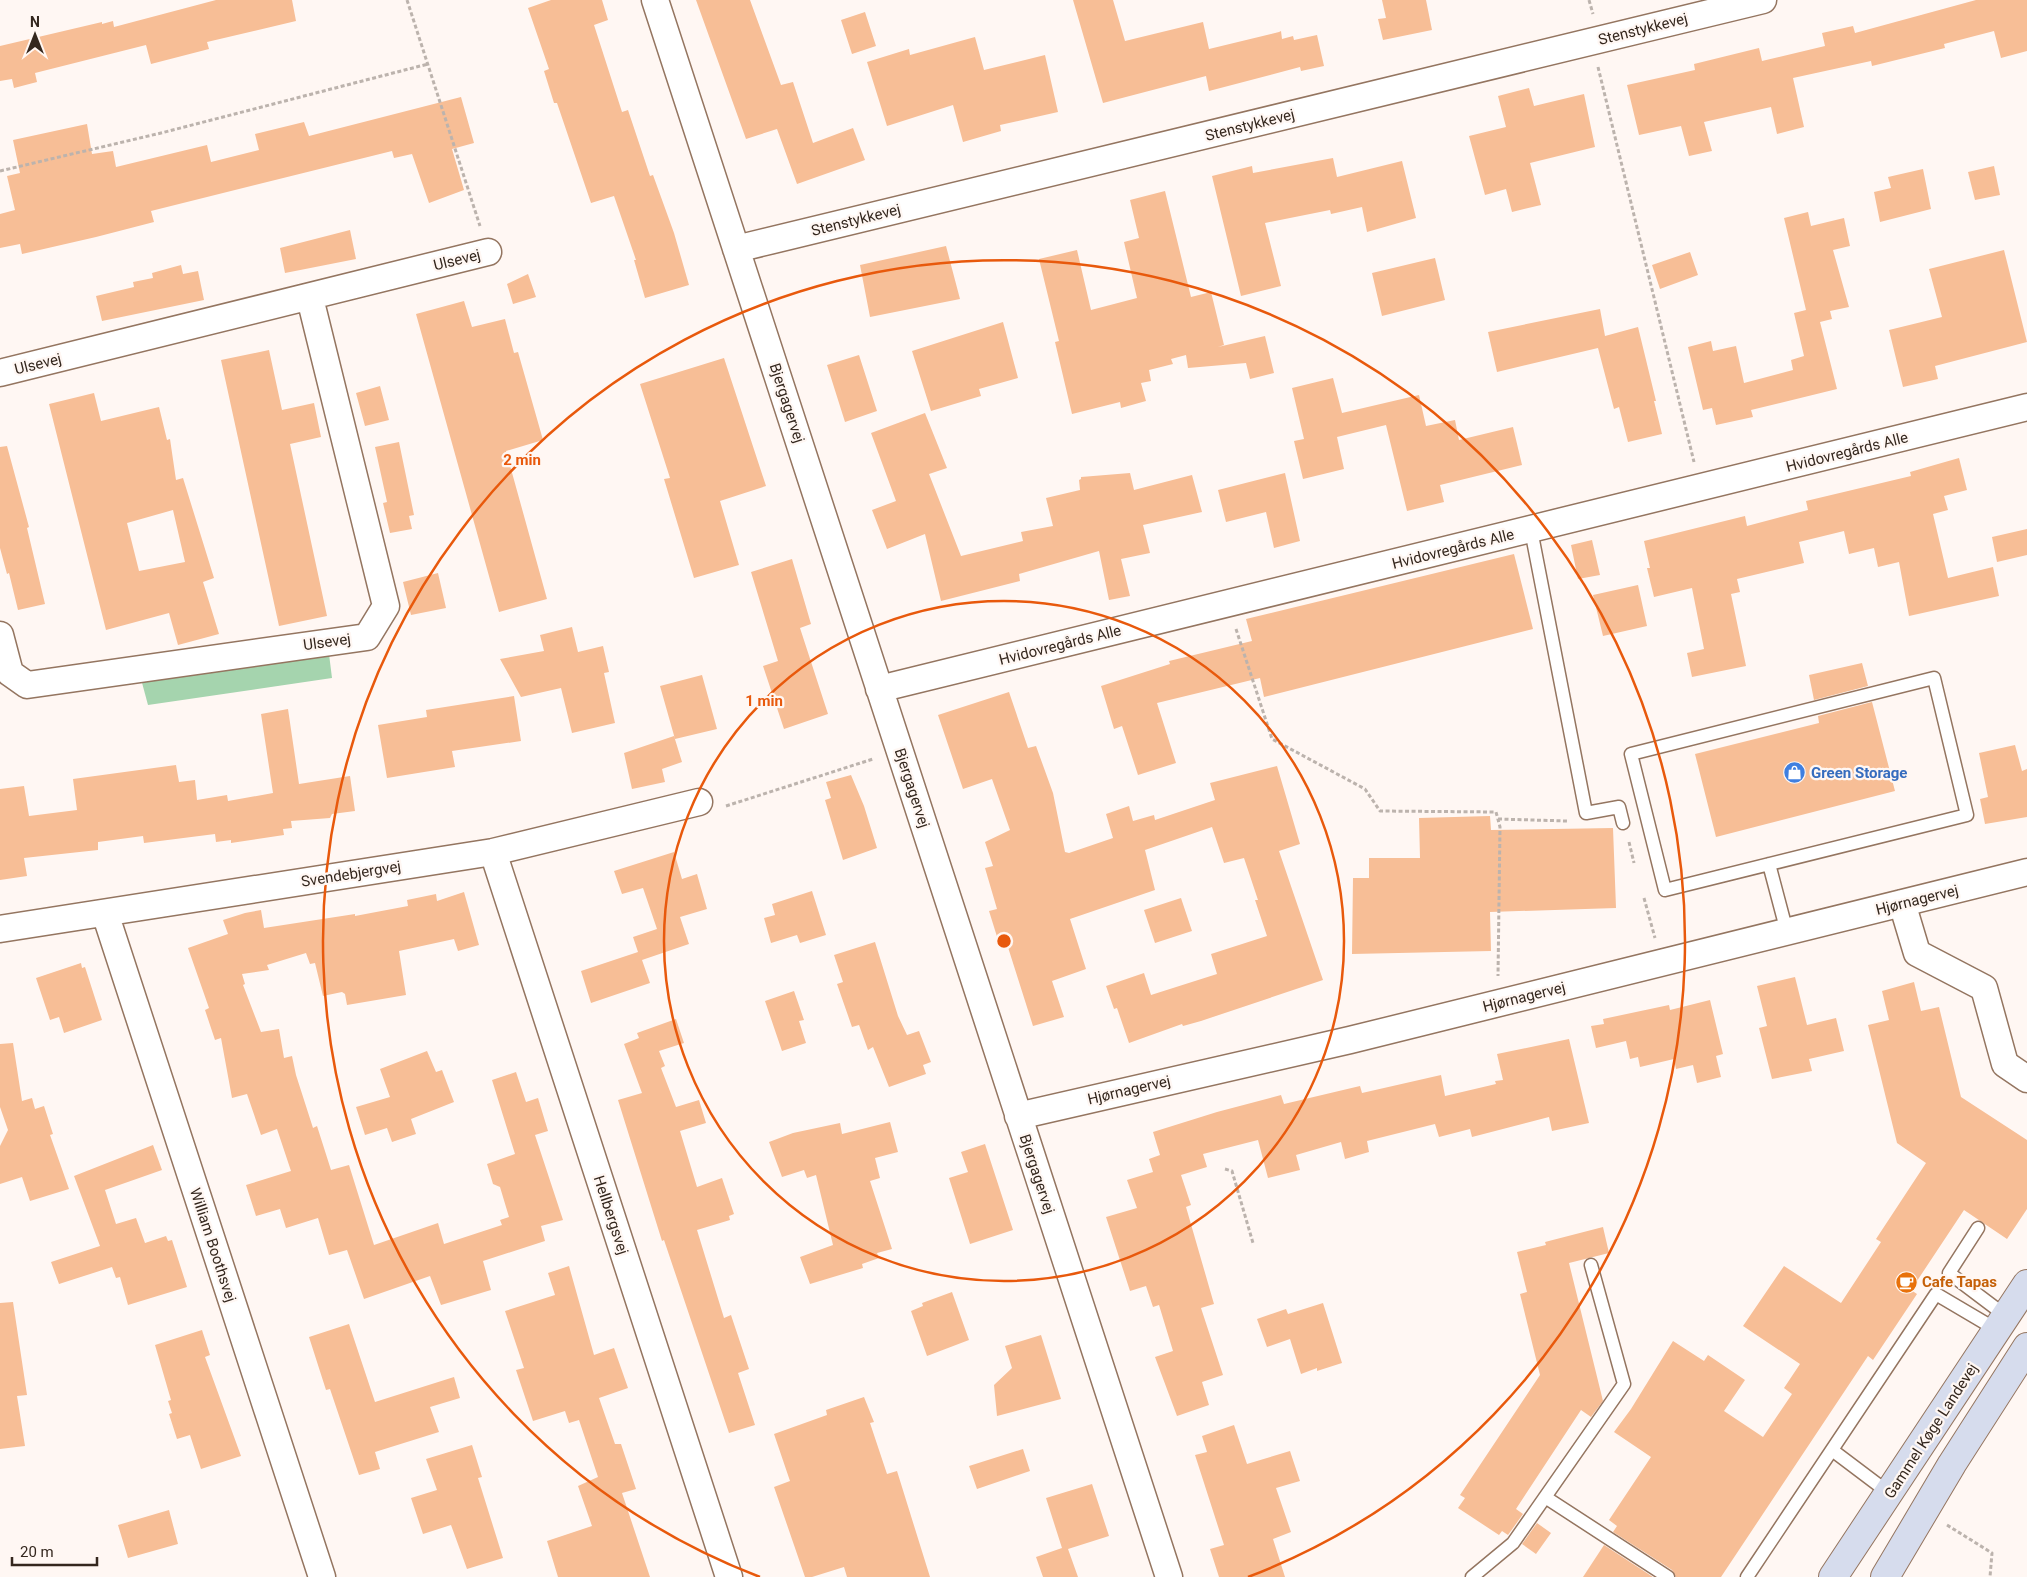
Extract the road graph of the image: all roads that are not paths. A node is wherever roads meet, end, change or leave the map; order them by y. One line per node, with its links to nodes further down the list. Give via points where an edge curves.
1 (655, 0): 3 (street, Bjergagervej)
2 (1763, 0): 3 (street, Stenstykkevej)
3 (736, 249): 10 (street, Bjergagervej)
4 (488, 252): 5 (street, Ulsevej)
5 (310, 298): 6 (street, Ulsevej); 9 (street, Ulsevej, via 386,606 367,637 28,685 10,673)
6 (0, 373)
7 (2027, 407): 8 (street, Hvidovregårds Alle)
8 (1531, 530): 10 (street, Hvidovregårds Alle); 12 (lane, via 1586,813 1619,807)
9 (0, 635)
10 (880, 689): 21 (street, Bjergagervej)
11 (699, 802): 13 (street, Svendebjergvej)
12 (1624, 823)
13 (493, 852): 17 (street, Svendebjergvej); 31 (street, Hellbergsvej)
14 (1770, 864): 14 (lane, via 1968,815 1934,678 1631,754 1665,890); 19 (lane)
15 (2027, 872): 16 (street, Hjørnagervej)
16 (1902, 903): 19 (street, Hjørnagervej); 20 (street, via 1917,953 1984,988 2006,1064)
17 (105, 913): 18 (street, Svendebjergvej); 30 (street, William Boothsvej)
18 (0, 929)
19 (1787, 932): 21 (street, Hjørnagervej, via 1497,1004)
20 (2027, 1079)
21 (1018, 1116): 32 (street, Bjergagervej)
22 (1978, 1228): 25 (lane, via 1950,1273)
23 (1591, 1265): 29 (lane, via 1624,1384)
24 (2027, 1284): 25 (main road, Gammel Køge Landevej)
25 (2001, 1323): 27 (lane, via 1936,1294); 28 (main road, Gammel Køge Landevej)
26 (2027, 1347): 37 (main road)
27 (1832, 1450): 28 (lane); 35 (lane)
28 (1890, 1493): 36 (main road, Gammel Køge Landevej)
29 (1545, 1497): 33 (lane, via 1513,1543); 34 (lane)
30 (322, 1577)
31 (729, 1577)
32 (1169, 1577)
33 (1472, 1577)
34 (1668, 1577)
35 (1747, 1577)
36 (1833, 1577)
37 (1885, 1577)

